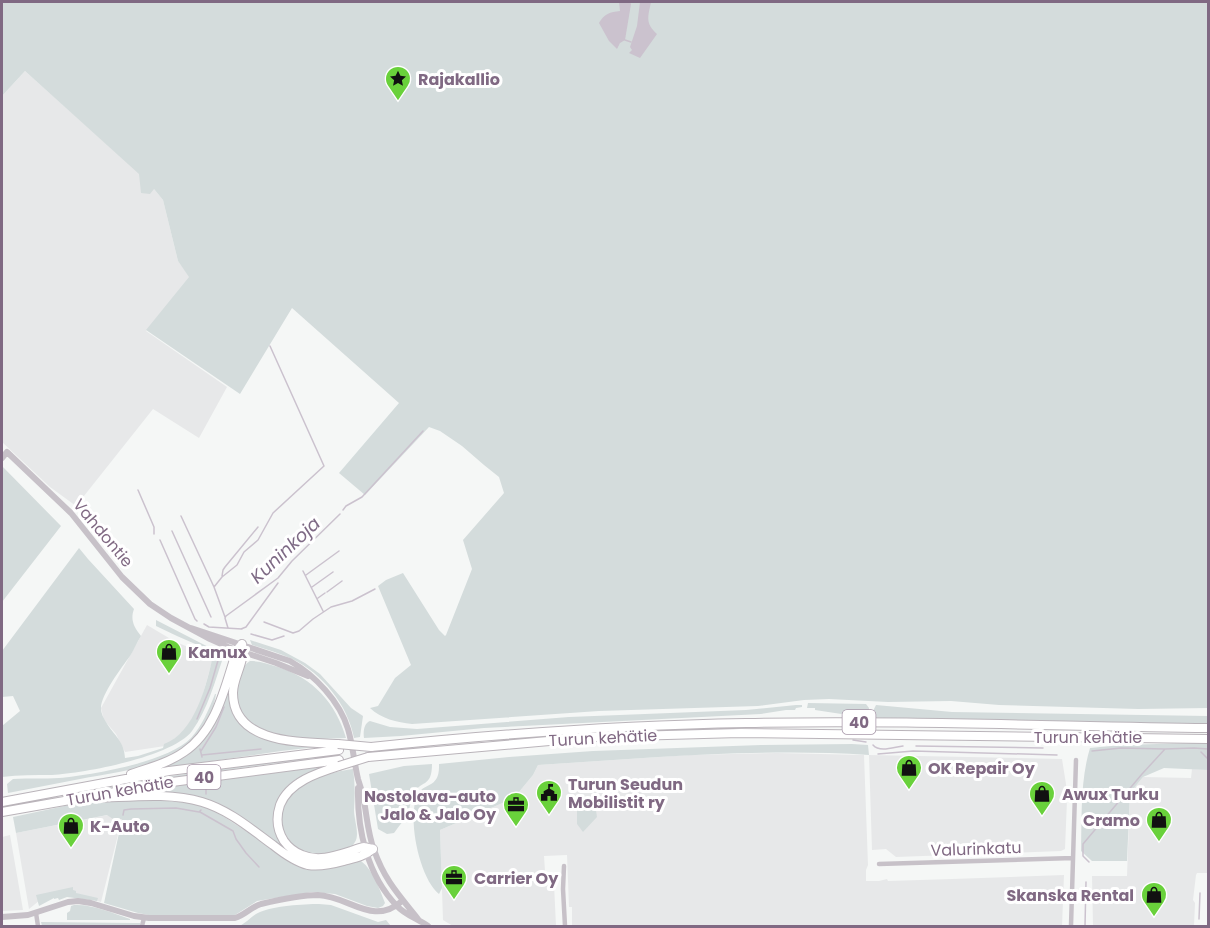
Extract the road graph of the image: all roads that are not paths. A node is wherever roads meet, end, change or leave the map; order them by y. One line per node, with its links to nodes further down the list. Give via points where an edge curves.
1 (2, 445): 2 (street, Vahdontie)
2 (8, 452): 3 (street); 4 (street, Vahdontie, via 71,513 137,593 191,628)
3 (2, 458)
4 (241, 649): 7 (highway, via 233,695 237,712 245,722 274,739); 10 (highway, via 217,710 199,739 175,758); 14 (street, Vahdontie, via 290,661 331,697 350,738 363,798)
5 (1209, 728): 7 (highway, Turun kehätie / 40, bridge, via 747,723 594,728)
6 (1209, 739): 9 (highway, Turun kehätie / 40, bridge, via 740,732 583,738)
7 (338, 747): 10 (highway, Turun kehätie / 40)
8 (1076, 760): 15 (street)
9 (339, 763): 11 (highway, Turun kehätie / 40, via 172,782); 14 (highway, via 290,790 277,819 282,837 290,848 312,858)
10 (113, 781): 12 (highway, Turun kehätie / 40)
11 (69, 799): 13 (highway, Turun kehätie / 40); 14 (highway, via 192,800 219,808 309,865 327,865)
12 (2, 802)
13 (2, 812)
14 (368, 850): 18 (street, Vahdontie, via 375,873)
15 (1073, 858): 16 (street, Valurinkatu); 26 (street)
16 (879, 864)
17 (564, 866): 25 (street)
18 (400, 904): 21 (street, via 373,912 317,895 261,904 235,918); 24 (street, Vahdontie, via 407,914)
19 (36, 913): 20 (street); 21 (street, via 78,901); 22 (street)
20 (2, 917)
21 (144, 918): 23 (street)
22 (38, 927)
23 (142, 927)
24 (428, 927)
25 (565, 927)
26 (1071, 927)

